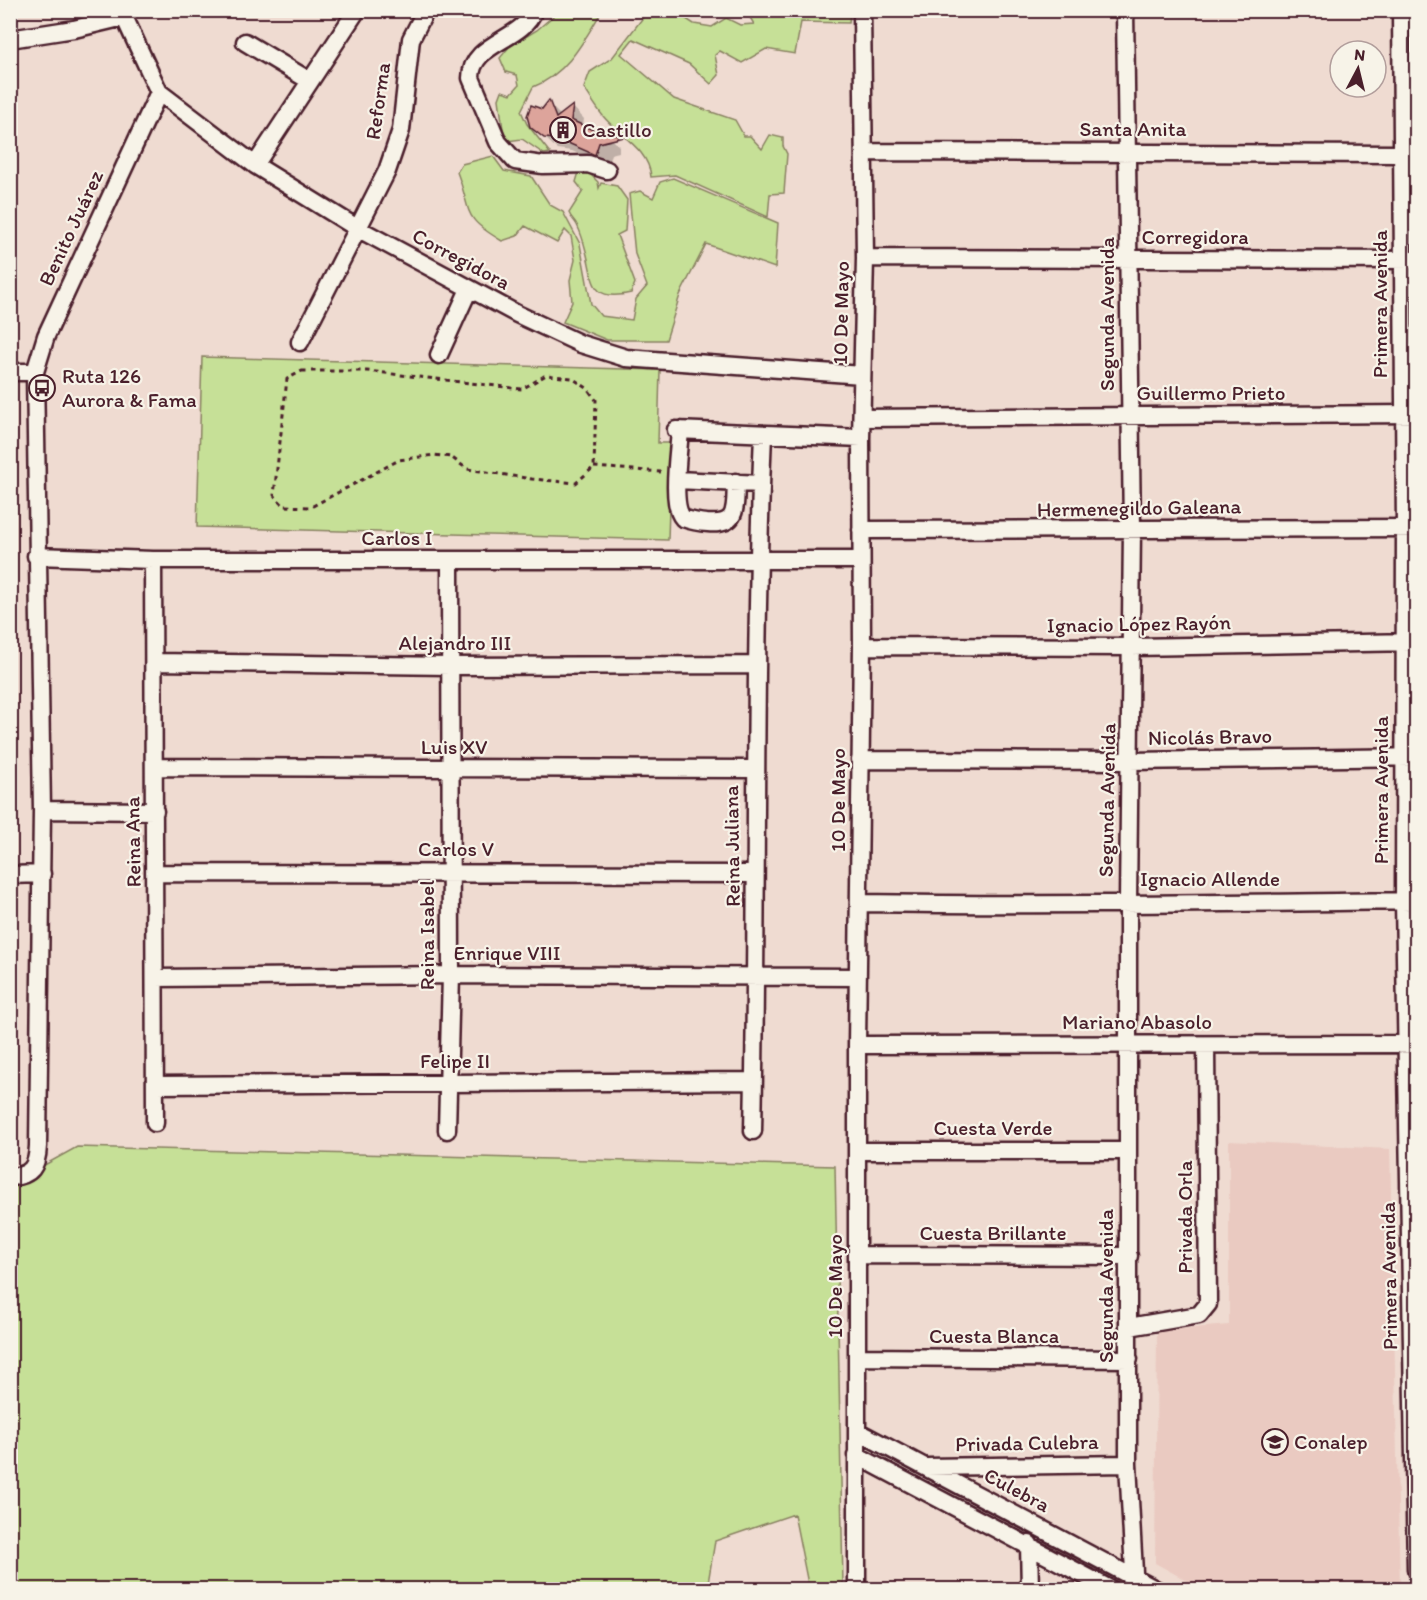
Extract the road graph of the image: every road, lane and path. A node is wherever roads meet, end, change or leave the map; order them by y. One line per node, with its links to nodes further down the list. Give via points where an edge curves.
1 (357, 10): 10 (street)
2 (426, 10): 17 (street, Reforma, via 411,39 395,148)
3 (534, 10): 16 (street, via 525,26 486,50 471,68 471,78 498,142 515,161 527,165 588,164)
4 (862, 10): 13 (street, 10 De Mayo)
5 (1125, 10): 12 (street, Segunda Avenida)
6 (1401, 10): 14 (street, Primera Avenida)
7 (124, 13): 8 (street, via 74,29); 11 (street, Corregidora)
8 (10, 39)
9 (245, 42): 10 (street)
10 (310, 81): 15 (street)
11 (159, 92): 15 (street, Corregidora); 25 (street, Benito Juárez, via 45,336)
12 (1128, 152): 13 (street, Santa Anita); 14 (street, Santa Anita); 19 (street, Segunda Avenida)
13 (864, 153): 18 (street, 10 De Mayo)
14 (1401, 154): 20 (street, Primera Avenida)
15 (255, 165): 17 (street, Corregidora)
16 (607, 170)
17 (357, 228): 21 (street, Corregidora); 22 (street, Reforma)
18 (865, 258): 19 (street, Corregidora); 26 (street, 10 De Mayo)
19 (1130, 260): 20 (street, Corregidora); 28 (street, Segunda Avenida)
20 (1409, 260): 27 (street, Primera Avenida)
21 (469, 289): 23 (street); 26 (street, Corregidora, via 581,344 626,358)
22 (300, 342)
23 (439, 355)
24 (10, 372): 25 (street)
25 (35, 372): 39 (street, Benito Juárez)
26 (862, 375): 29 (street, 10 De Mayo)
27 (1410, 414): 28 (street, Guillermo Prieto); 36 (street, Primera Avenida)
28 (1130, 416): 29 (street, Guillermo Prieto); 38 (street, Segunda Avenida)
29 (862, 418): 31 (street, 10 De Mayo)
30 (763, 435): 31 (street); 33 (street, via 678,430); 35 (street, Reina Juliana)
31 (861, 438): 37 (street, 10 De Mayo)
32 (594, 466): 32 (path, via 576,483 532,480 467,469 452,457 434,455 399,460 311,507 284,506 274,495 287,379 312,370 378,372 522,389 546,375 572,378 596,400); 33 (path)
33 (678, 476): 34 (street); 34 (street, via 679,514 690,521 717,522 731,517)
34 (736, 482): 35 (street)
35 (761, 484): 42 (street, Reina Juliana)
36 (1411, 528): 38 (street, Hermenegildo Galeana); 44 (street, Primera Avenida)
37 (861, 530): 38 (street, Hermenegildo Galeana); 43 (street, 10 De Mayo)
38 (1132, 530): 46 (street, Segunda Avenida)
39 (36, 556): 40 (street, Carlos I); 56 (street, Benito Juárez)
40 (153, 560): 41 (street, Carlos I); 47 (street, Reina Ana)
41 (450, 560): 42 (street, Carlos I); 49 (street, Reina Isabel)
42 (758, 560): 43 (street, Carlos I); 48 (street, Reina Juliana)
43 (861, 560): 45 (street, 10 De Mayo)
44 (1410, 642): 46 (street, Ignacio López Rayón); 50 (street, Primera Avenida)
45 (862, 646): 46 (street, Ignacio López Rayón); 51 (street, 10 De Mayo)
46 (1132, 647): 52 (street, Segunda Avenida)
47 (154, 663): 49 (street, Alejandro III); 53 (street, Reina Ana)
48 (755, 665): 49 (street, Alejandro III); 54 (street, Reina Juliana)
49 (450, 666): 55 (street, Reina Isabel)
50 (1410, 757): 52 (street, Nicolás Bravo); 64 (street, Primera Avenida)
51 (861, 760): 52 (street, Nicolás Bravo); 65 (street, 10 De Mayo)
52 (1129, 761): 63 (street, Segunda Avenida)
53 (154, 767): 55 (street, Luis XV); 57 (street, Reina Ana)
54 (754, 769): 55 (street, Luis XV); 61 (street, Reina Juliana)
55 (449, 770): 58 (street, Reina Isabel)
56 (42, 810): 57 (street); 60 (street, Benito Juárez)
57 (155, 811): 59 (street, Reina Ana)
58 (450, 872): 59 (street, Carlos V); 61 (street, Carlos V); 66 (street, Reina Isabel)
59 (156, 873): 68 (street, Reina Ana)
60 (42, 874): 62 (street); 82 (street, Benito Juárez, via 37,1162)
61 (755, 874): 69 (street, Reina Juliana)
62 (10, 875)
63 (1128, 902): 64 (street, Ignacio Allende); 65 (street, Ignacio Allende); 72 (street, Segunda Avenida)
64 (1410, 902): 70 (street, Primera Avenida)
65 (860, 903): 67 (street, 10 De Mayo)
66 (451, 975): 68 (street, Enrique VIII); 69 (street, Enrique VIII); 76 (street, Reina Isabel)
67 (858, 977): 69 (street, Enrique VIII); 71 (street, 10 De Mayo)
68 (155, 978): 75 (street, Reina Ana)
69 (756, 978): 74 (street, Reina Juliana)
70 (1411, 1044): 73 (street, Mariano Abasolo); 86 (street, Primera Avenida)
71 (857, 1045): 72 (street, Mariano Abasolo); 81 (street, 10 De Mayo)
72 (1130, 1045): 73 (street, Mariano Abasolo); 80 (street, Segunda Avenida)
73 (1206, 1045): 85 (street, Privada Orla, via 1208,1304 1199,1316)
74 (754, 1081): 76 (street, Felipe II); 79 (street, Reina Juliana)
75 (155, 1084): 76 (street, Felipe II); 77 (street, Reina Ana)
76 (448, 1084): 78 (street, Reina Isabel)
77 (155, 1123)
78 (447, 1130)
79 (753, 1131)
80 (1128, 1150): 81 (street, Cuesta Verde); 84 (street, Segunda Avenida)
81 (857, 1151): 83 (street, 10 De Mayo)
82 (19, 1176)
83 (858, 1255): 84 (street, Cuesta Brillante); 87 (street, 10 De Mayo)
84 (1129, 1256): 85 (street, Segunda Avenida)
85 (1129, 1327): 88 (street, Segunda Avenida)
86 (1415, 1336): 90 (street, Primera Avenida)
87 (858, 1357): 88 (street, Cuesta Blanca); 89 (street, 10 De Mayo)
88 (1129, 1359): 92 (street, Segunda Avenida)
89 (856, 1431): 91 (street, 10 De Mayo); 93 (street, Culebra)
90 (1416, 1450): 95 (street, Primera Avenida)
91 (856, 1455): 94 (street, Culebra); 98 (street, 10 De Mayo)
92 (1128, 1464): 93 (street, Privada Culebra); 96 (street, Segunda Avenida)
93 (926, 1467): 96 (street, Culebra)
94 (1029, 1544): 97 (street); 100 (street, Culebra)
95 (1416, 1569)
96 (1134, 1583): 101 (street, Culebra)
97 (1030, 1586): 99 (street)
98 (857, 1590)
99 (1013, 1590)
100 (1112, 1590)
101 (1157, 1590)

